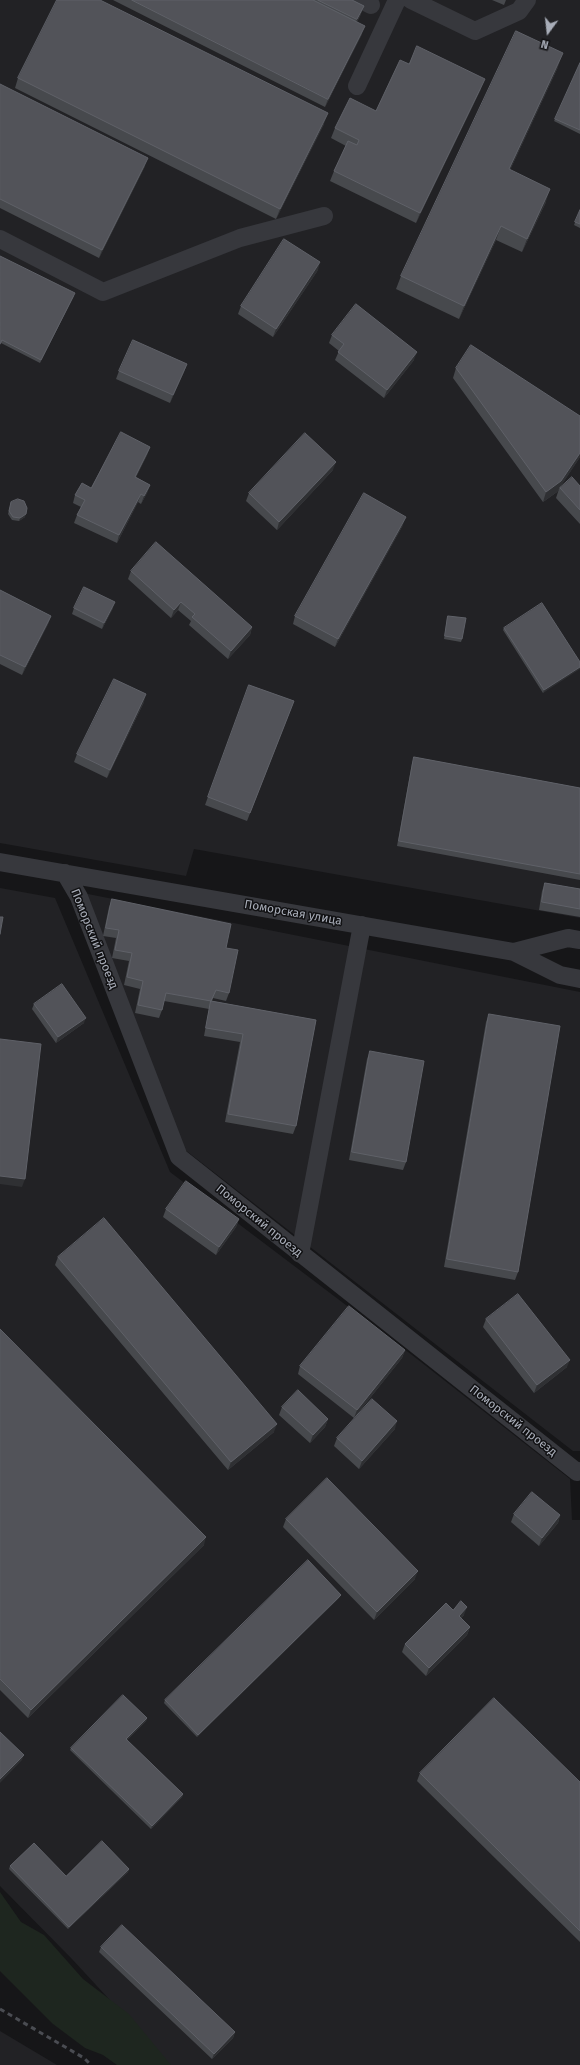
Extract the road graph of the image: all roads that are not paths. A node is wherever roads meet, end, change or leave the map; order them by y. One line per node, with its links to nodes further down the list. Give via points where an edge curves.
1 (397, 0): 4 (street)
2 (411, 0): 3 (street, via 475,31 519,11)
3 (527, 0)
4 (357, 86)
5 (324, 216): 6 (street, via 240,238 103,292)
6 (0, 239)
7 (0, 862): 8 (street, Поморская улица)
8 (65, 873): 9 (street, Поморская улица); 13 (street, Поморский проезд, via 79,897 178,1157)
9 (362, 925): 11 (street, Поморская улица); 13 (street)
10 (580, 940): 11 (street, via 568,938)
11 (514, 952): 12 (street, Поморская улица, via 560,975)
12 (580, 979)
13 (300, 1254): 14 (street, Поморский проезд, via 577,1472)
14 (580, 1471)

